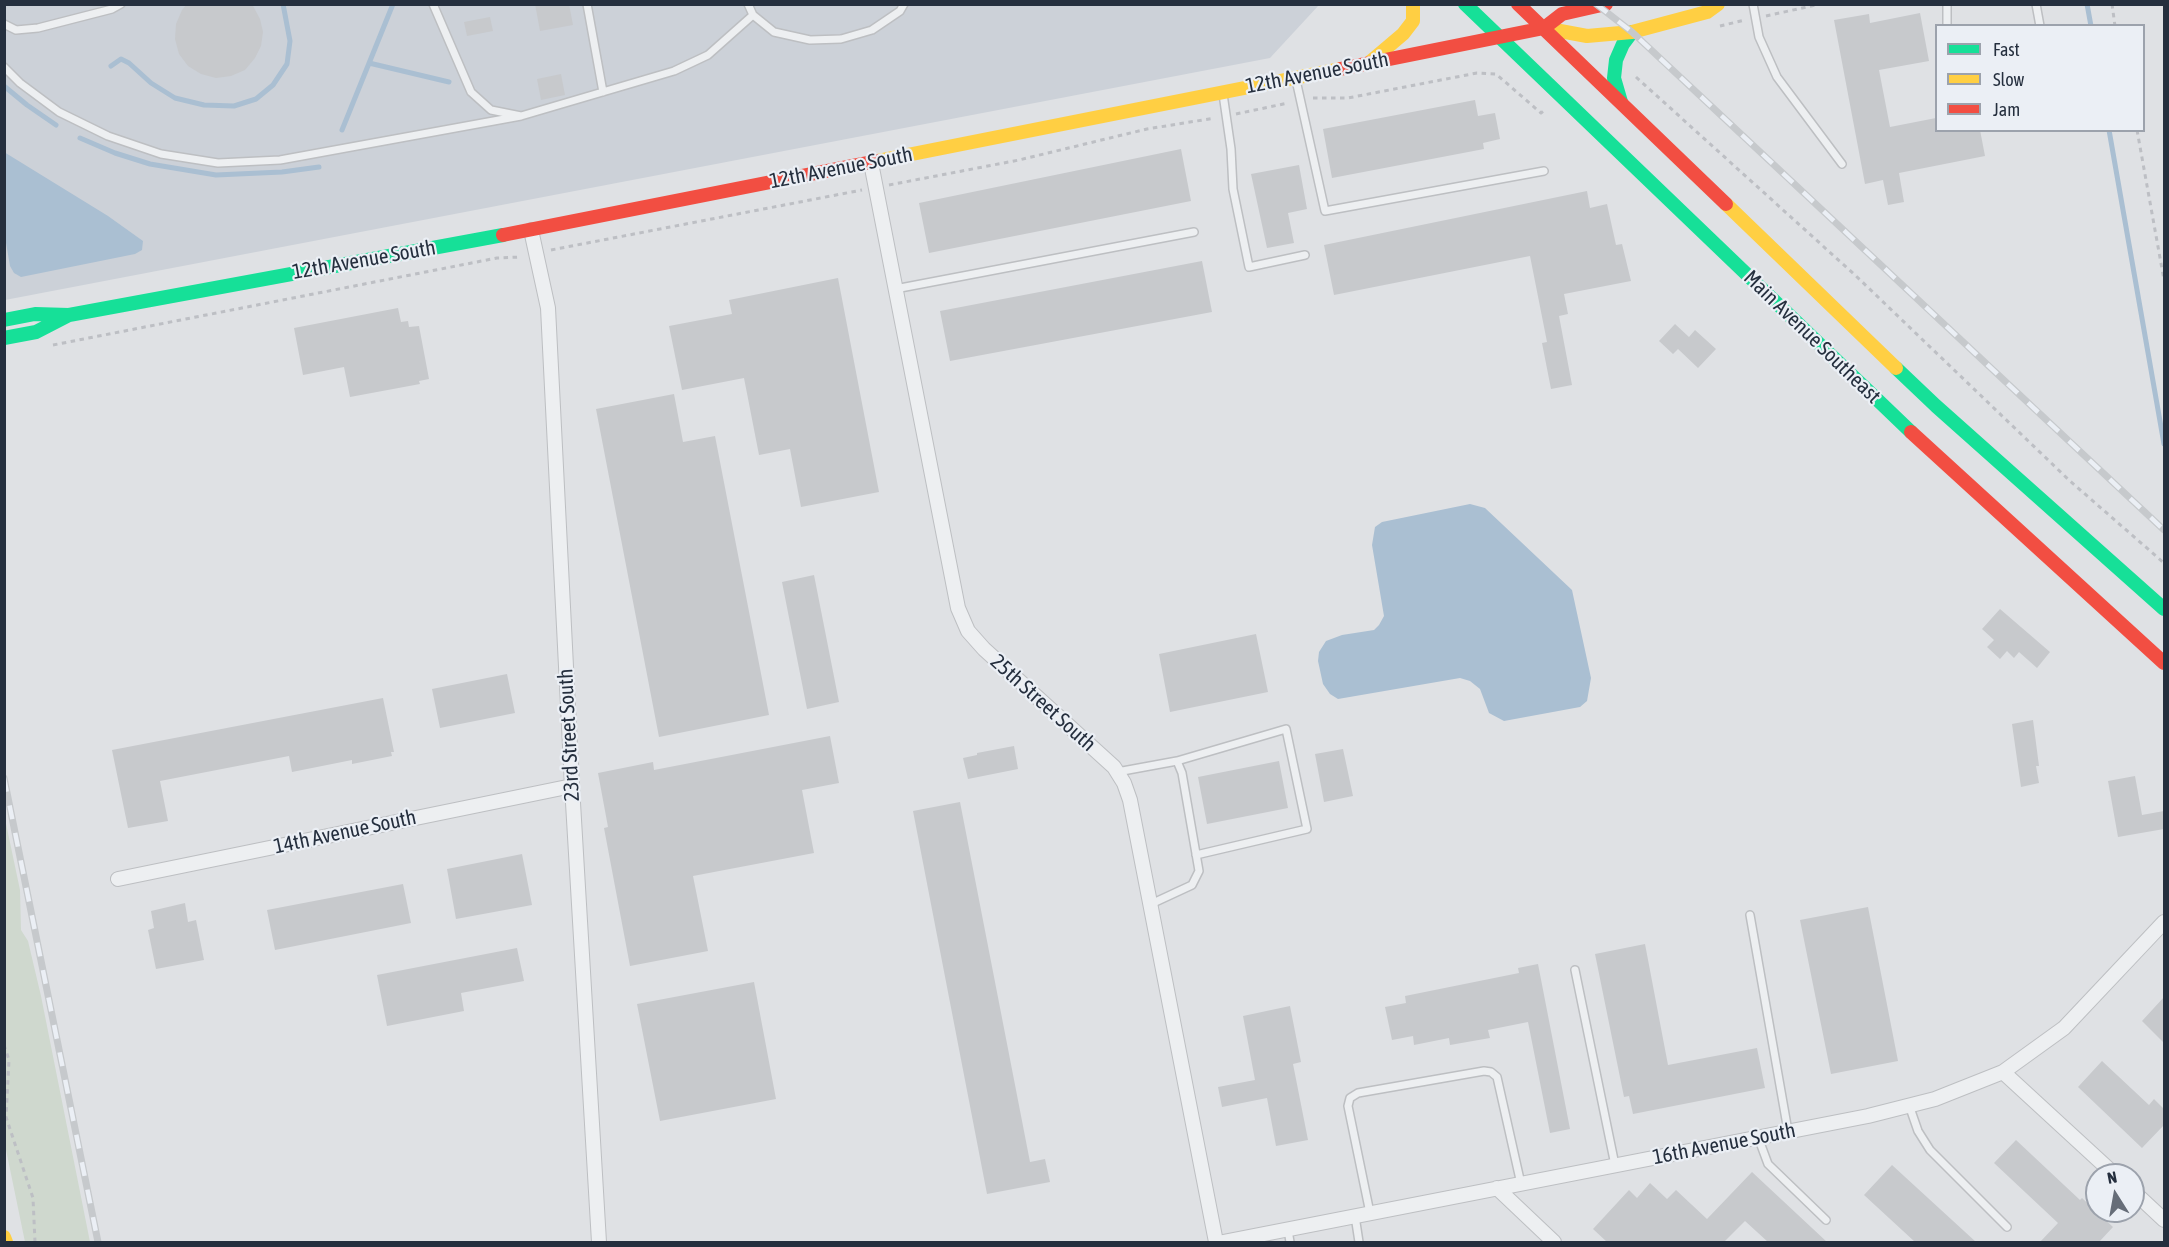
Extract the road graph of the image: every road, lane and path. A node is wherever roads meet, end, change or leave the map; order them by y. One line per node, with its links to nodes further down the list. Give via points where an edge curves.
1 (121, 4): 18 (lane, via 38,28 16,30)
2 (433, 4): 35 (lane, via 471,92 491,110)
3 (587, 4): 30 (lane)
4 (748, 4): 16 (lane)
5 (904, 4): 16 (lane, via 872,30 842,39 810,40 774,32)
6 (1413, 4): 26 (main road, via 1413,21)
7 (1465, 4): 25 (main road, Main Avenue Southeast)
8 (1518, 4): 23 (main road, Main Avenue Southeast)
9 (1606, 4): 23 (main road, 12th Avenue South, via 1562,14)
10 (1718, 4): 24 (main road, via 1707,12)
11 (1753, 4): 17 (lane)
12 (1820, 4): 17 (path)
13 (1947, 4): 19 (lane)
14 (2036, 4): 20 (lane)
15 (2112, 4): 21 (path)
16 (753, 15): 30 (lane, via 708,55 674,71)
17 (1755, 18): 22 (path); 39 (lane, via 1777,77)
18 (4, 24)
19 (1947, 24)
20 (2040, 24)
21 (2115, 24)
22 (1715, 27)
23 (1544, 28): 24 (main road, via 1587,36); 25 (main road, 12th Avenue South); 33 (main road, Main Avenue Southeast)
24 (1632, 32): 33 (main road, via 1616,60 1614,78)
25 (1501, 37): 26 (main road, 12th Avenue South); 54 (main road, Main Avenue Southeast, via 1908,429)
26 (1370, 62): 29 (main road, 12th Avenue South)
27 (4, 67): 35 (lane, via 59,112 108,135 161,154 218,163 280,160)
28 (1629, 72): 52 (path, via 1855,275 2070,481)
29 (1295, 77): 31 (main road, 12th Avenue South); 32 (lane)
30 (603, 92): 35 (lane)
31 (1222, 92): 36 (lane); 38 (main road, 12th Avenue South)
32 (1300, 101): 34 (path, via 1348,98 1477,74 1496,74); 36 (path); 40 (lane, via 1325,211)
33 (1621, 102): 53 (main road, Main Avenue Southeast, via 1936,406)
34 (1541, 113)
35 (521, 116)
36 (1227, 116): 41 (path, via 1147,129 1019,160); 45 (lane, via 1233,189 1249,267)
37 (2137, 132): 46 (path)
38 (871, 163): 41 (street, 25th Street South); 42 (main road, 12th Avenue South)
39 (1842, 164)
40 (1544, 171)
41 (876, 187): 44 (path); 47 (street, 25th Street South)
42 (531, 230): 44 (street, 23rd Street South); 48 (main road, 12th Avenue South)
43 (1194, 231): 47 (lane)
44 (537, 253): 51 (path); 57 (street, 23rd Street South, via 548,308)
45 (1305, 255)
46 (2164, 280)
47 (895, 289): 56 (street, 25th Street South, via 958,608 968,631)
48 (69, 315): 49 (main road, 12th Avenue South, via 35,314); 50 (main road, 12th Avenue South, via 36,332)
49 (4, 320)
50 (4, 338)
51 (49, 346)
52 (2164, 563)
53 (2164, 609)
54 (2164, 663)
55 (1177, 761): 56 (lane); 58 (lane); 58 (lane, via 1286,729 1307,829)
56 (1117, 772): 60 (street, 25th Street South, via 1130,800)
57 (572, 786): 59 (street, 14th Avenue South); 83 (street, 23rd Street South)
58 (1196, 855): 60 (lane, via 1199,871 1192,885)
59 (118, 879)
60 (1150, 904): 84 (street, 25th Street South)
61 (1750, 915): 67 (lane)
62 (2164, 922): 65 (street, 16th Avenue South, via 2064,1028)
63 (1575, 970): 70 (lane)
64 (4, 1045): 82 (path, via 9,1060 6,1117 33,1198)
65 (2003, 1072): 66 (street, 16th Avenue South); 69 (street)
66 (1909, 1105): 67 (street, 16th Avenue South); 78 (lane, via 1930,1150)
67 (1788, 1131): 68 (street, 16th Avenue South)
68 (1758, 1137): 70 (street, 16th Avenue South); 76 (lane, via 1768,1164)
69 (2102, 1163)
70 (1615, 1165): 71 (street, 16th Avenue South)
71 (1521, 1184): 72 (street, 16th Avenue South); 74 (lane, via 1497,1077 1491,1072 1358,1093 1350,1098 1348,1106)
72 (1497, 1188): 74 (street, 16th Avenue South); 87 (street)
73 (2145, 1202): 77 (street)
74 (1370, 1213): 75 (street, 16th Avenue South)
75 (1355, 1216): 79 (street, 16th Avenue South); 86 (lane)
76 (1826, 1220)
77 (2164, 1220)
78 (2007, 1227)
79 (1289, 1236): 85 (street, 16th Avenue South)
80 (4, 1237): 81 (main road)
81 (6, 1242)
82 (35, 1242)
83 (599, 1242)
84 (1216, 1242)
85 (1223, 1242)
86 (1359, 1242)
87 (1554, 1242)

